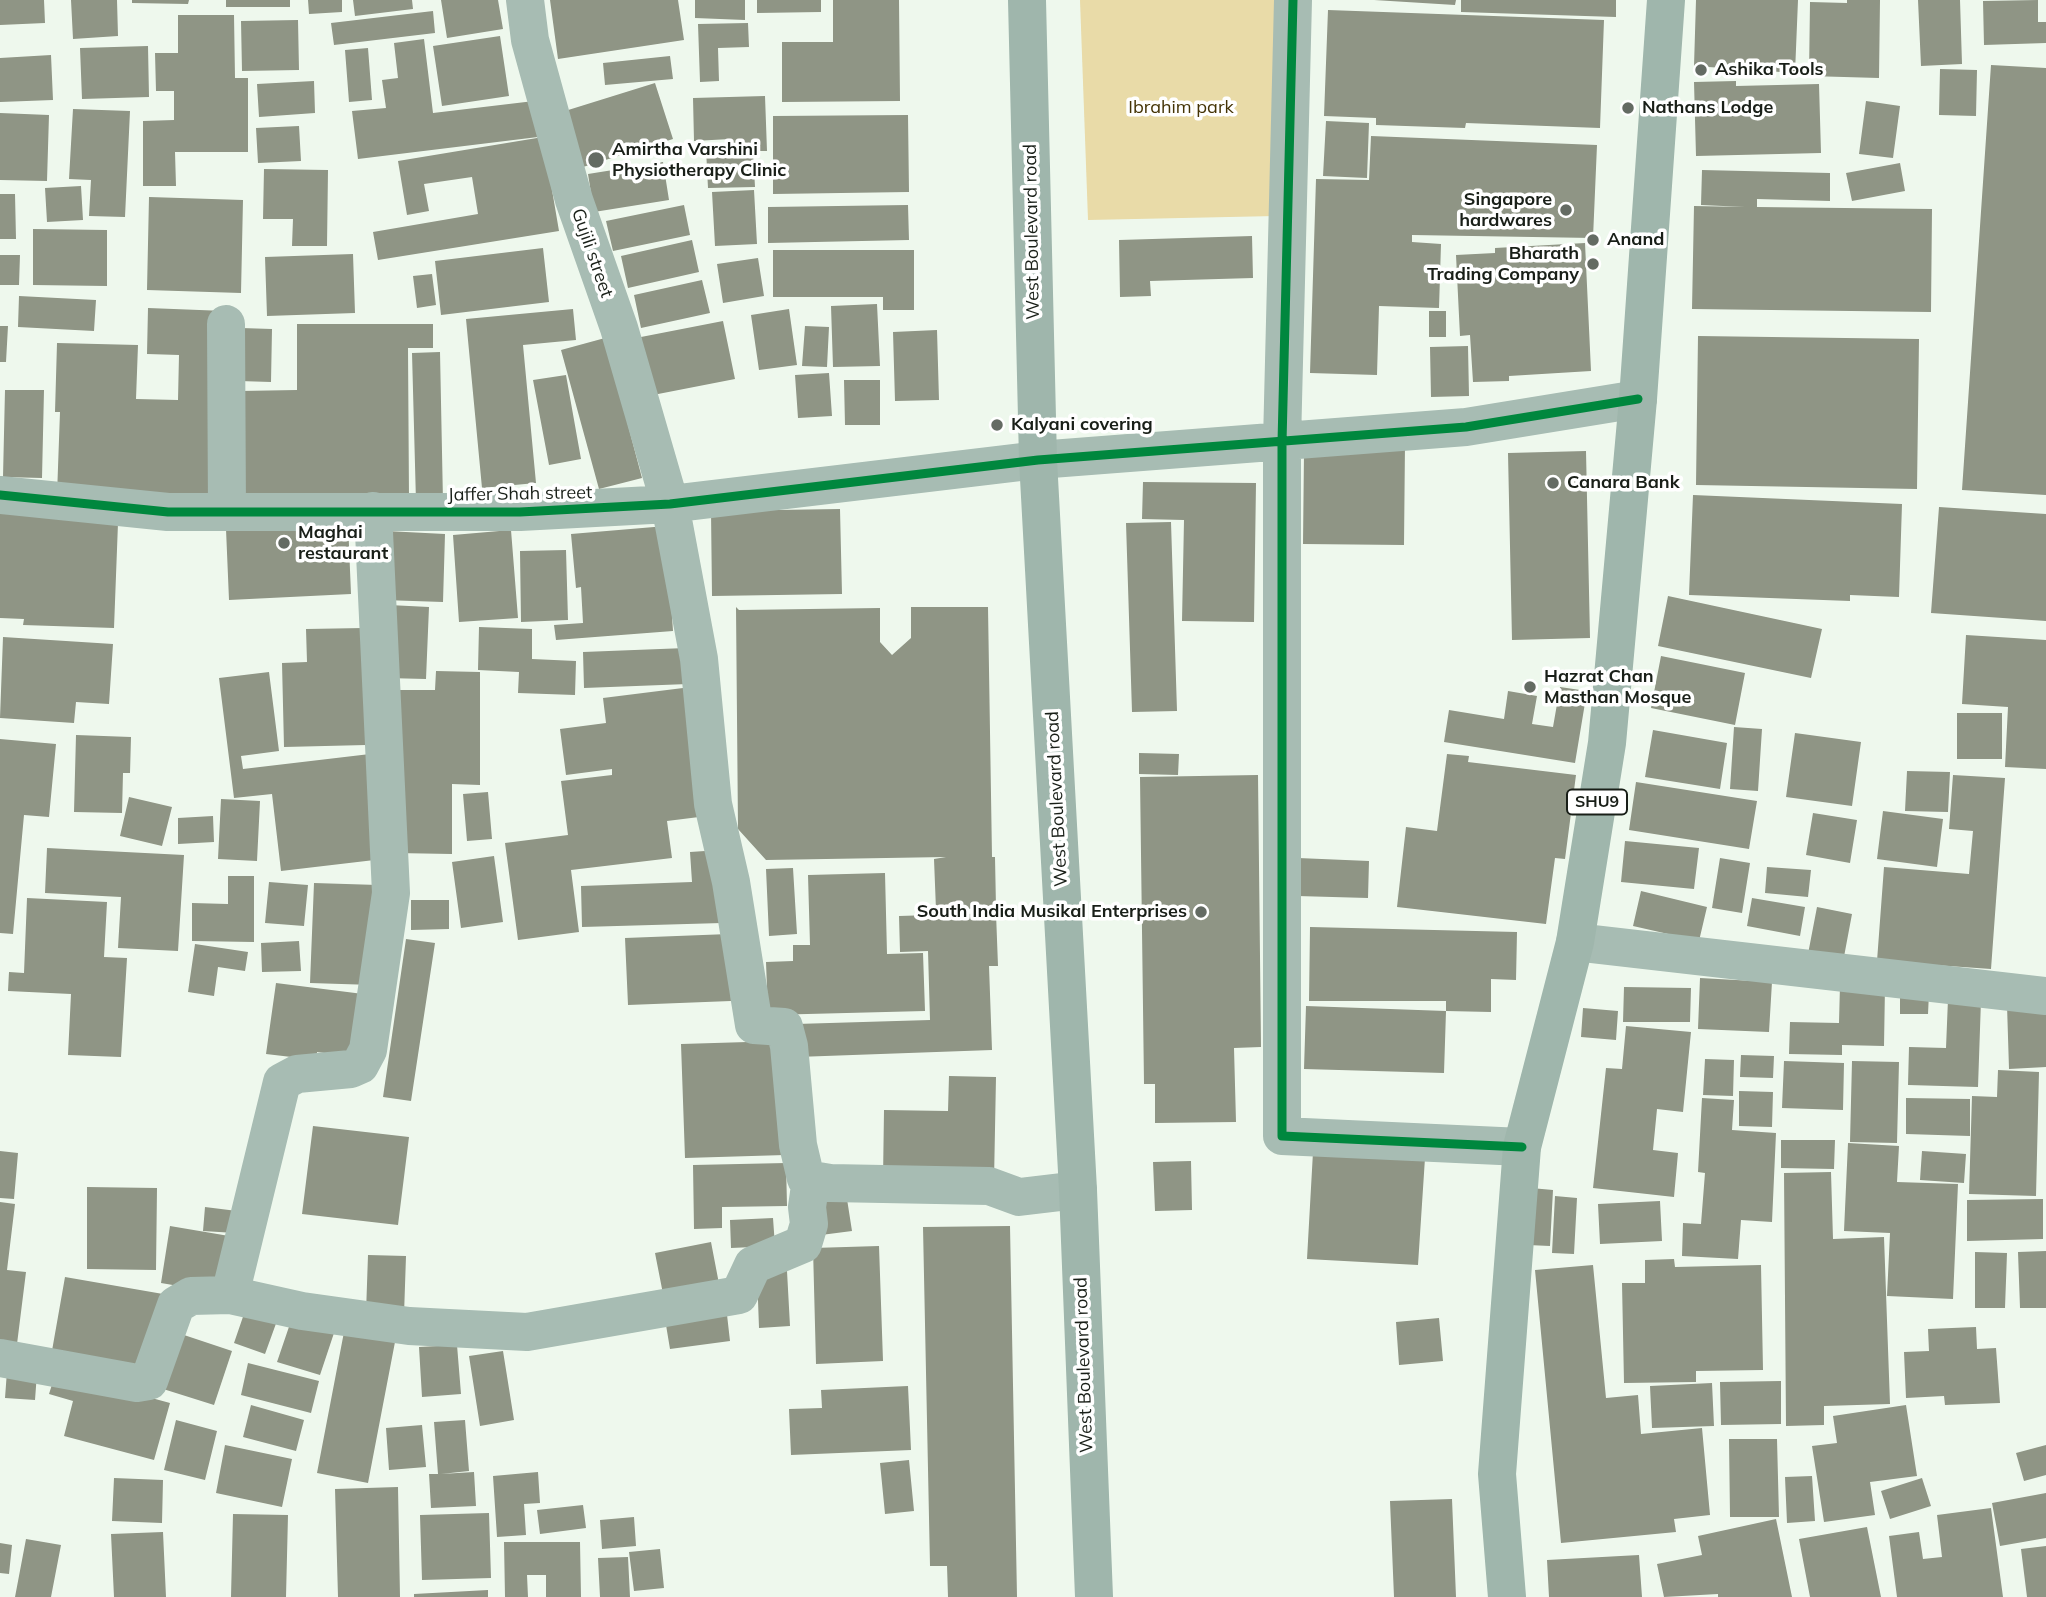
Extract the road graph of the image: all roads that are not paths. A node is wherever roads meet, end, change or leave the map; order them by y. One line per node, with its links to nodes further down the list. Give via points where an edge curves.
1 (525, 0): 10 (street, Gujili street, via 530,40 574,200 619,328)
2 (1027, 0): 8 (main road, West Boulevard road)
3 (1293, 0): 7 (street)
4 (1666, 0): 6 (main road, SHU9)
5 (226, 324): 11 (street)
6 (1638, 399): 7 (street, Jaffer Shah street, via 1466,427); 13 (main road, SHU9, via 1607,743)
7 (1282, 442): 8 (street, Jaffer Shah street); 15 (street, via 1282,1136)
8 (1038, 460): 10 (street, Jaffer Shah street); 17 (main road, West Boulevard road)
9 (0, 495): 11 (street, Jaffer Shah street, via 169,512)
10 (670, 504): 12 (street, Jaffer Shah street, via 520,512); 16 (street, Gujili street, via 699,659 713,804 754,1025 784,1027 798,1145 806,1179)
11 (227, 512): 12 (street, Jaffer Shah street)
12 (373, 512): 18 (street, via 391,893 368,1050 360,1065 351,1069 297,1074 282,1082)
13 (1575, 942): 14 (street); 15 (main road, SHU9)
14 (2046, 996)
15 (1522, 1147): 21 (main road, SHU9, via 1497,1474)
16 (811, 1179): 17 (street, via 989,1186 1019,1197); 18 (street, via 809,1224 803,1244 753,1265 738,1295 527,1332 409,1326)
17 (1078, 1190): 20 (main road, West Boulevard road)
18 (230, 1295): 19 (street, via 191,1296 176,1305 149,1381 137,1383)
19 (0, 1358)
20 (1094, 1597)
21 (1507, 1597)

